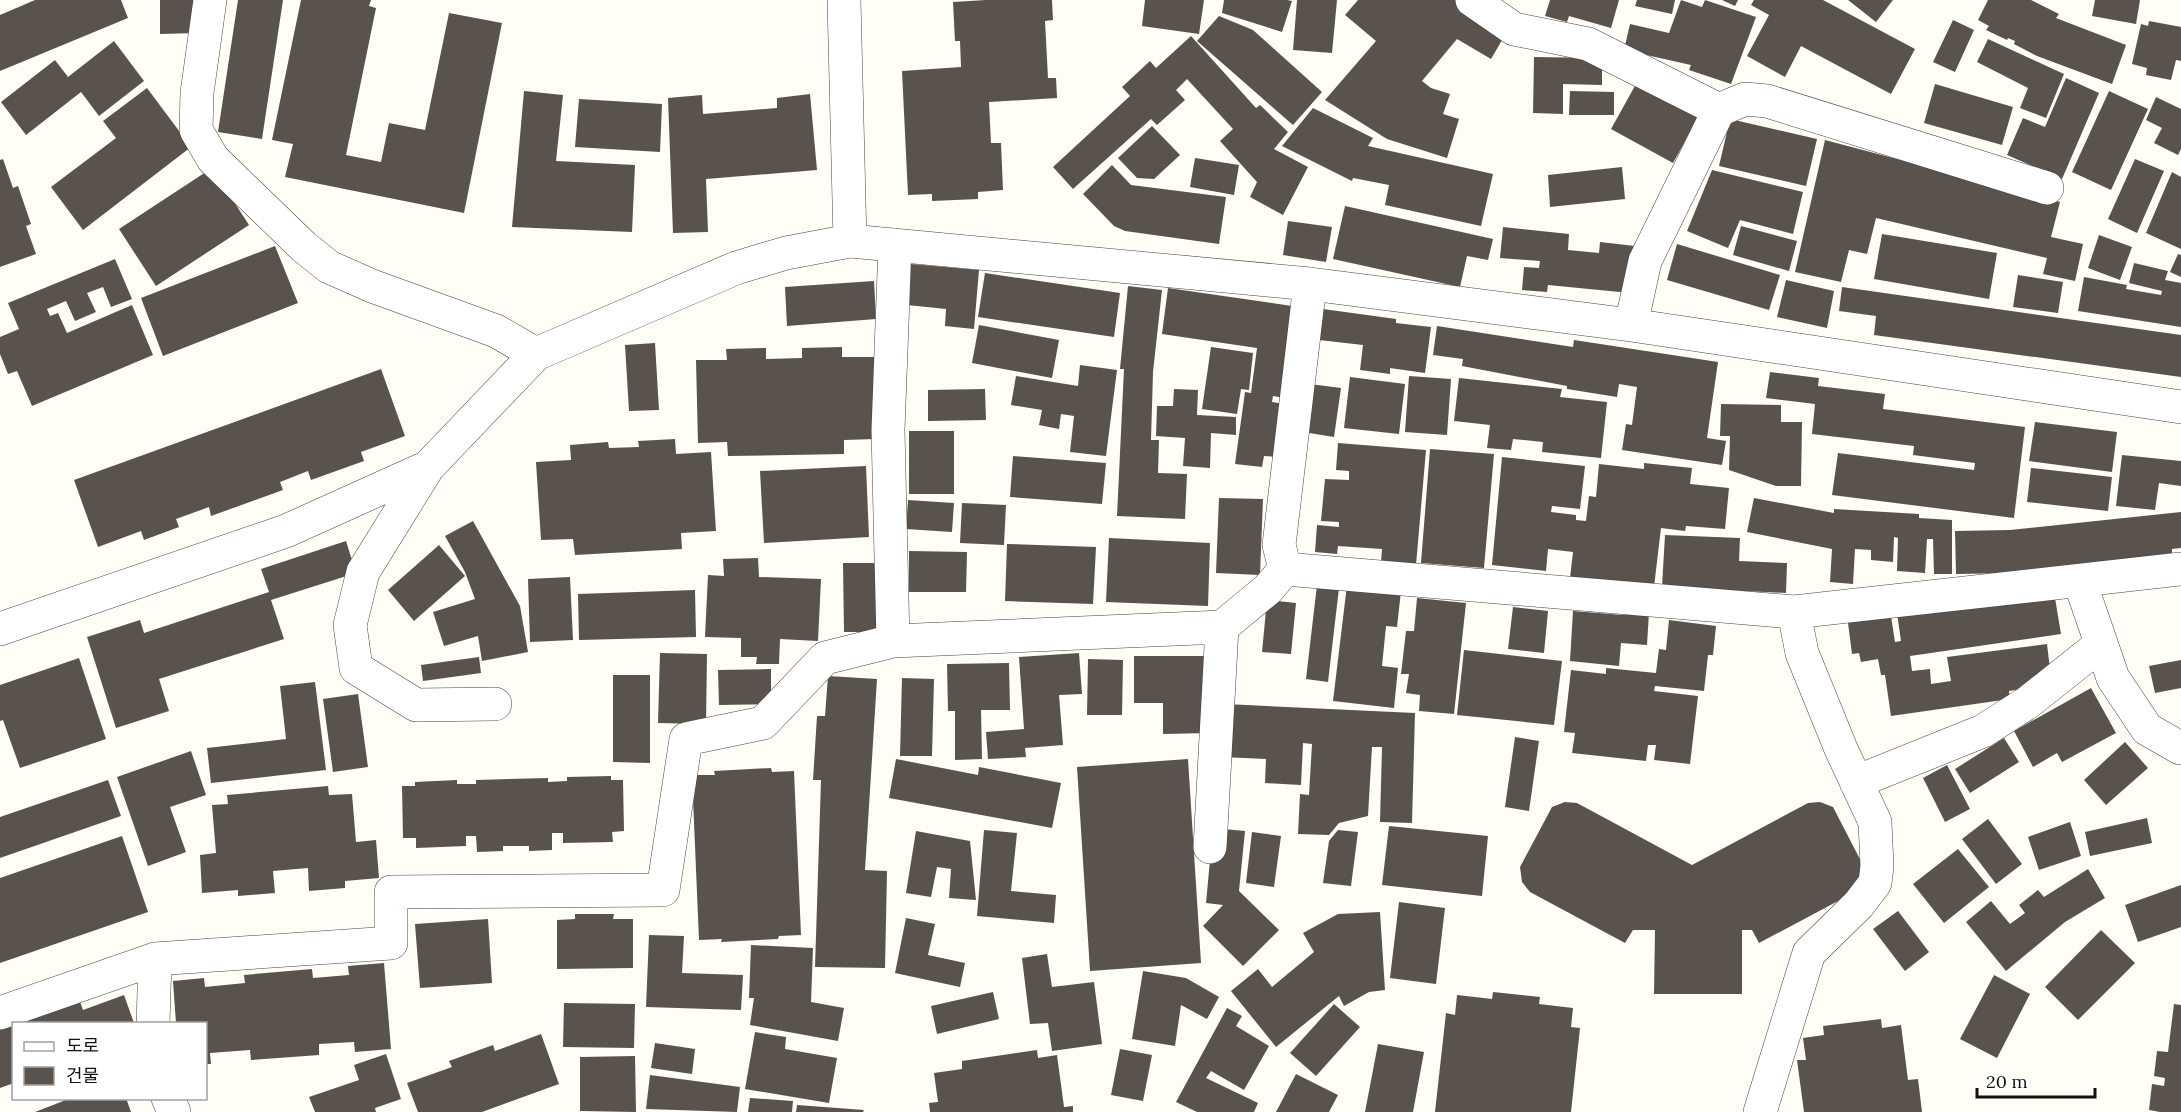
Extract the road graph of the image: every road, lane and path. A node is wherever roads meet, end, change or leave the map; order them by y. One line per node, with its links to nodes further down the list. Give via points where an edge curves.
1 (210, 0): 10 (street, via 196,130 213,159 304,248 329,267 496,331)
2 (844, 0): 6 (street)
3 (1472, 0): 4 (street, via 1514,29 1588,44)
4 (1719, 110): 5 (street, via 1745,99 1767,101); 9 (street, via 1645,261)
5 (2047, 188)
6 (850, 241): 7 (street); 10 (street, via 786,253 736,268)
7 (895, 245): 8 (street); 19 (street, via 888,430)
8 (1310, 284): 9 (street); 13 (street, via 1279,545)
9 (1631, 325): 11 (street)
10 (536, 354): 12 (street)
11 (2181, 407)
12 (428, 467): 18 (street, via 286,531); 21 (street, via 363,572 350,625 356,668 416,705)
13 (1285, 569): 16 (street); 17 (street, via 1268,589)
14 (2181, 569): 15 (street)
15 (2080, 582): 16 (street); 20 (street)
16 (1794, 612): 23 (street, via 1802,652)
17 (1222, 627): 19 (street); 24 (street)
18 (0, 628)
19 (893, 641): 25 (street, via 825,658 764,723 686,739 663,890 392,892 391,943)
20 (2100, 645): 22 (street, via 2113,678 2147,729); 23 (street, via 2027,703 1983,731)
21 (495, 704)
22 (2180, 748)
23 (1856, 782): 28 (street, via 1875,822 1875,883 1809,953)
24 (1210, 847)
25 (155, 959): 26 (street); 27 (street)
26 (0, 1013)
27 (153, 1022)
28 (1760, 1112)

